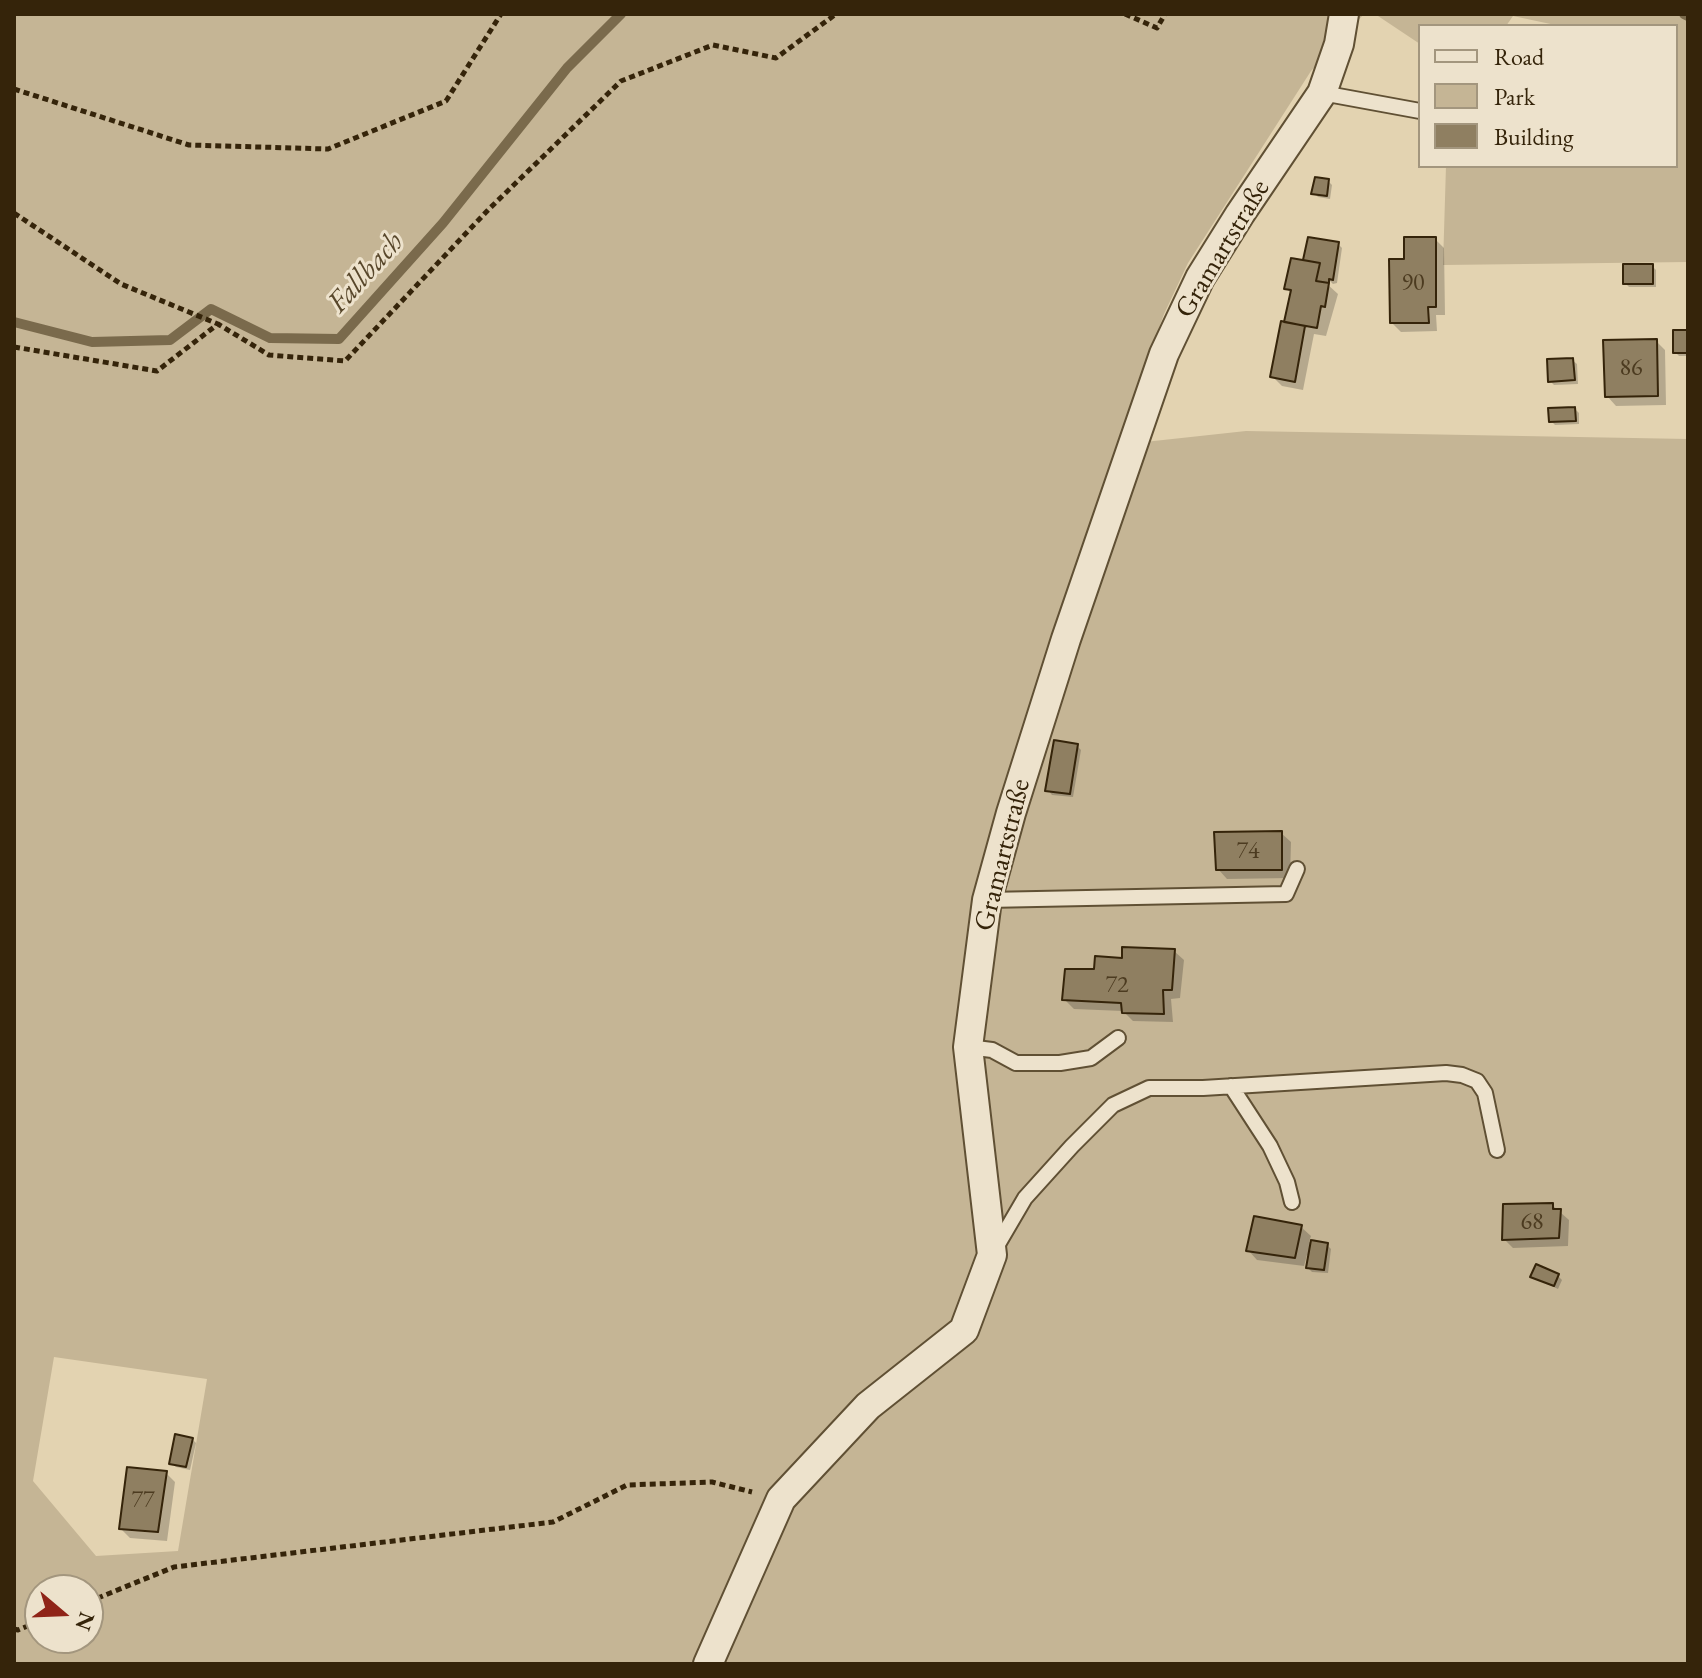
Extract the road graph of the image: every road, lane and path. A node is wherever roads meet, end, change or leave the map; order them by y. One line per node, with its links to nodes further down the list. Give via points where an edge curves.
1 (501, 14): 6 (path, via 446,101 328,149 189,145)
2 (836, 14): 10 (path, via 776,58 713,45 621,81 489,209 345,361 269,355)
3 (1125, 14): 4 (path, via 1157,28)
4 (1165, 14)
5 (1344, 14): 7 (street, Gramartstraße)
6 (14, 89)
7 (1322, 93): 8 (lane); 13 (street, Gramartstraße, via 1200,278 1164,354 1066,639)
8 (1418, 111)
9 (14, 213): 10 (path, via 121,284)
10 (218, 324): 11 (path, via 157,371)
11 (14, 347)
12 (1297, 869): 13 (lane, via 1286,894)
13 (987, 900): 15 (street, Gramartstraße)
14 (1118, 1038): 15 (lane, via 1091,1058 1060,1063 1016,1063 992,1050)
15 (968, 1047): 19 (street, Gramartstraße)
16 (1231, 1086): 17 (lane, via 1462,1075 1477,1081 1485,1093); 18 (lane, via 1270,1146); 19 (lane, via 1149,1088 1113,1105 1025,1198)
17 (1497, 1150)
18 (1292, 1202)
19 (992, 1255): 20 (street, Gramartstraße, via 964,1330 868,1406)
20 (781, 1499): 21 (path, via 712,1482 627,1485 553,1522 174,1567); 22 (street, Gramartstraße)
21 (104, 1595)
22 (708, 1664)

